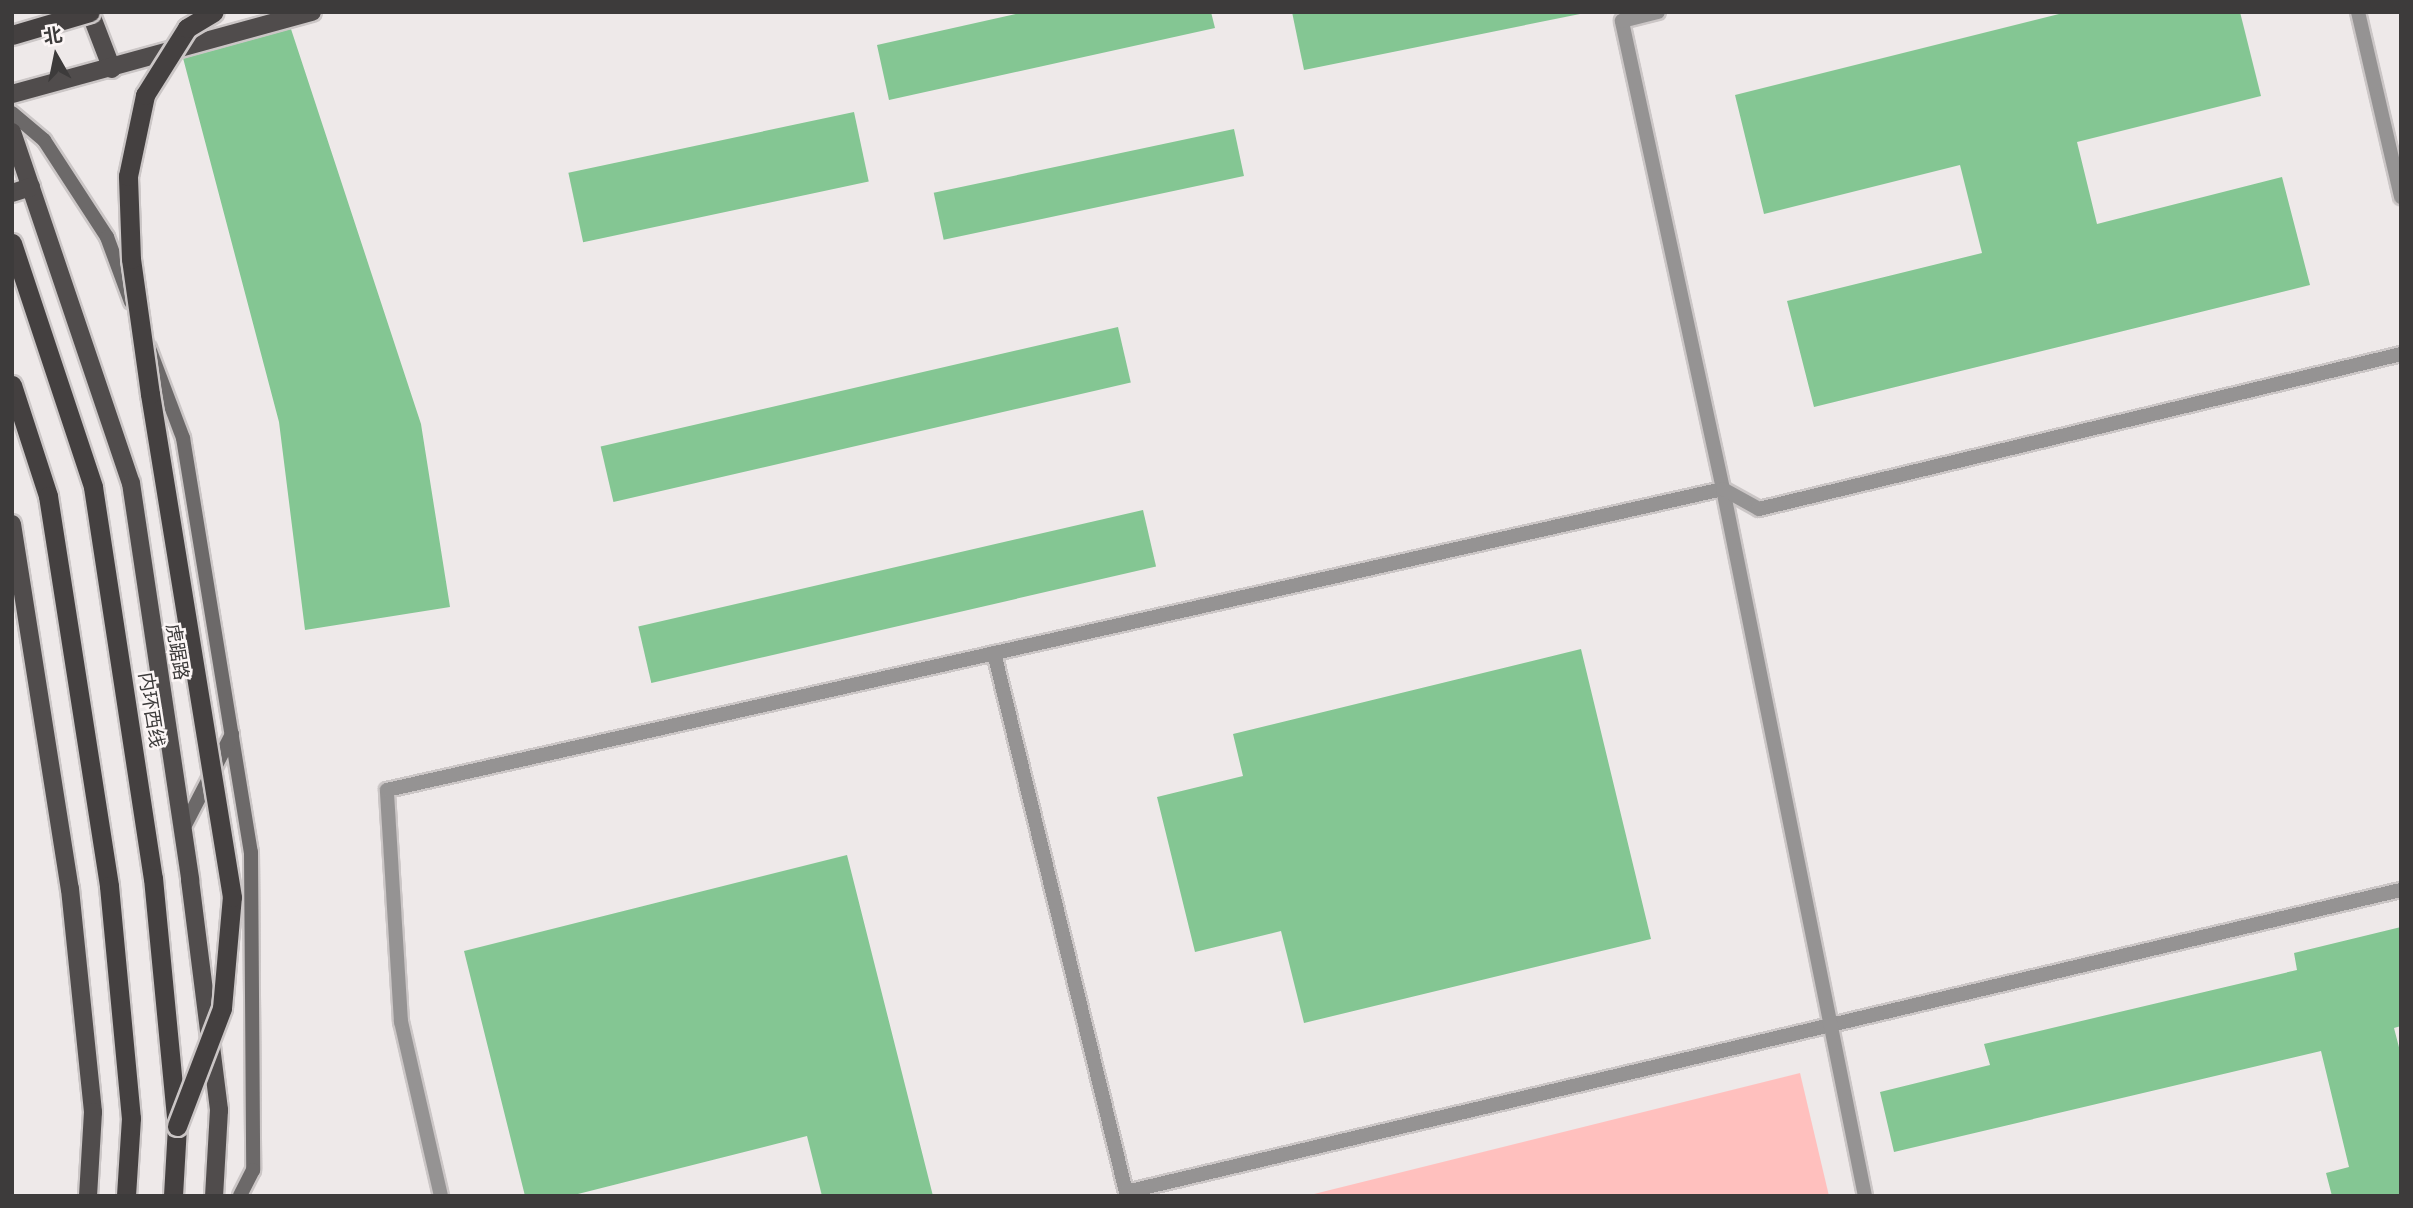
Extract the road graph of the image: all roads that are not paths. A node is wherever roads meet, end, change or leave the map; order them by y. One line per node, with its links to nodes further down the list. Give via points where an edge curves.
1 (90, 12): 7 (highway, bridge); 8 (main road)
2 (214, 12): 25 (highway, bridge, via 187,28 145,95 128,176 131,259 150,394 232,897 222,1008)
3 (312, 12): 8 (main road)
4 (1658, 12): 6 (lane)
5 (2358, 12): 14 (lane)
6 (1621, 17): 18 (lane)
7 (12, 35)
8 (113, 69): 9 (main road)
9 (12, 94)
10 (12, 113): 21 (main road, via 44,140 107,237 183,438)
11 (12, 132): 12 (main road, 虎踞路)
12 (31, 187): 13 (main road); 22 (main road, 虎踞路, via 131,483)
13 (12, 193)
14 (2401, 197)
15 (12, 243): 25 (highway, 内环西线, via 93,487 153,878)
16 (2401, 354): 18 (lane, via 1759,509)
17 (12, 386): 28 (highway, via 48,496 108,887 131,1118)
18 (1723, 489): 20 (lane); 24 (lane)
19 (12, 524): 27 (main road, via 70,889 93,1112)
20 (994, 653): 26 (lane); 32 (lane, via 387,790 401,1022)
21 (232, 733): 22 (main road); 31 (main road, via 251,852 254,1020 253,1170)
22 (183, 829): 30 (main road, 虎踞路, via 219,1110)
23 (2401, 890): 24 (lane)
24 (1830, 1022): 26 (lane); 33 (lane)
25 (177, 1126): 29 (highway, 内环西线)
26 (1126, 1194)
27 (88, 1196)
28 (126, 1196)
29 (173, 1196)
30 (214, 1196)
31 (240, 1196)
32 (441, 1196)
33 (1865, 1196)

